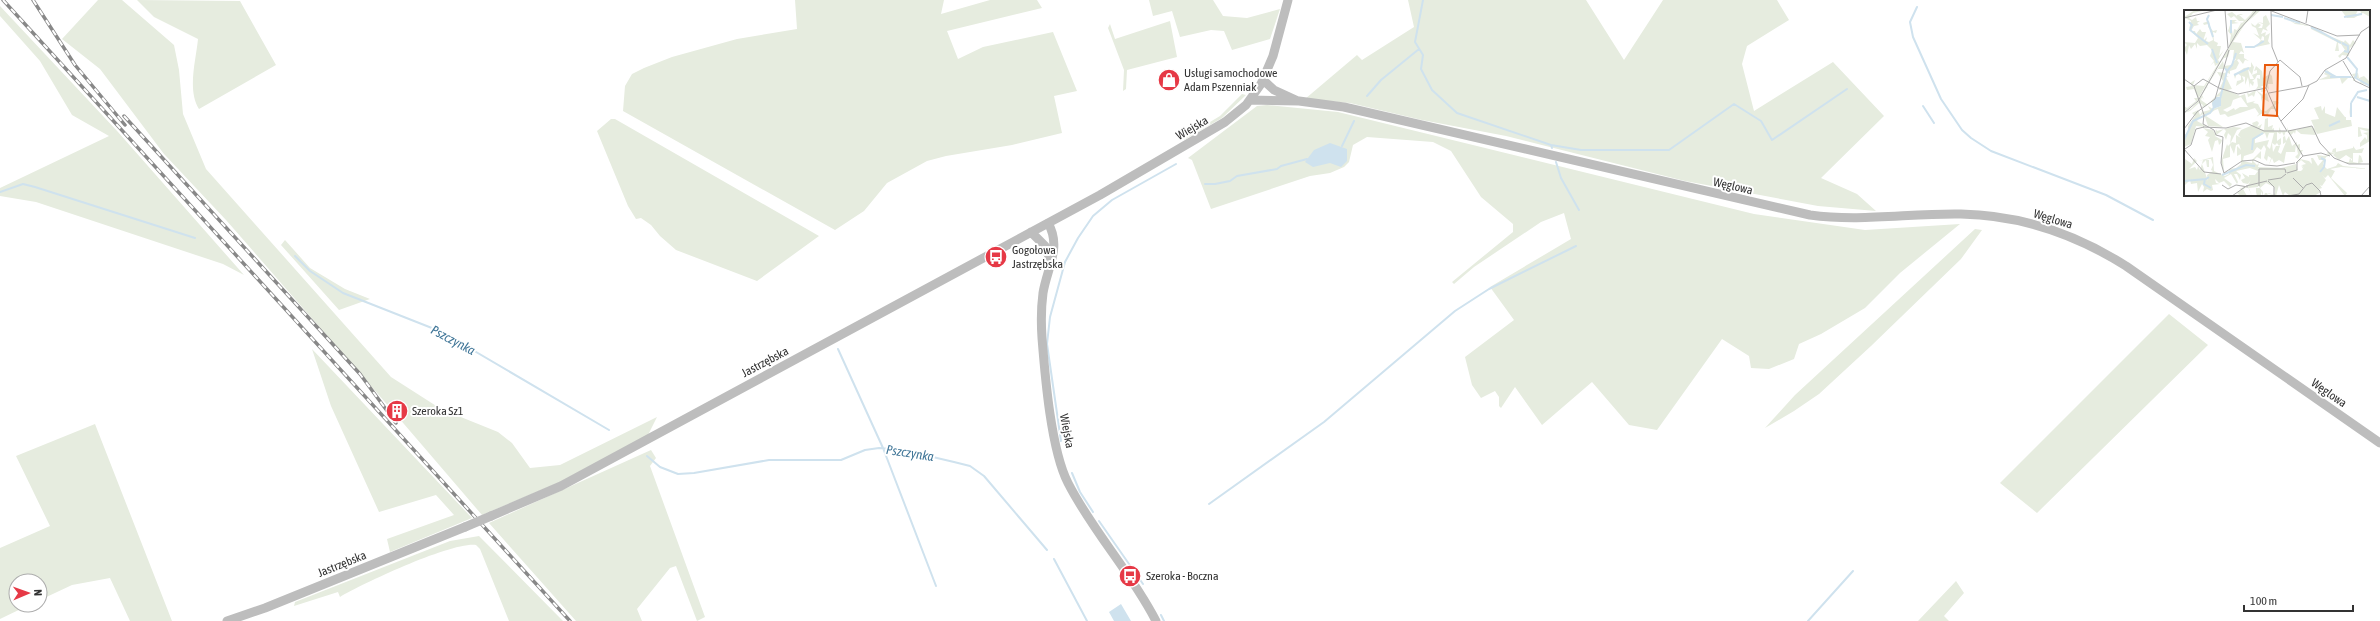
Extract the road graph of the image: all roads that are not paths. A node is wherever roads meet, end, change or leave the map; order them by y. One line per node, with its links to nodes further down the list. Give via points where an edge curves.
1 (1288, 0): 2 (street, Wiejska, via 1273,56)
2 (1263, 80): 3 (street, Wiejska); 4 (street, via 1274,90)
3 (1251, 100): 4 (street); 5 (street, Wiejska, via 1214,130)
4 (1299, 101): 8 (street, Węglowa, via 1344,107 1816,216 1856,219 1972,215 2008,219 2060,233 2091,246 2126,266)
5 (1048, 223): 6 (street, Jastrzębska); 7 (street, Wiejska, via 1056,247)
6 (1031, 232): 7 (street, via 1047,249); 9 (street, Jastrzębska, bridge, via 561,486 280,602)
7 (1051, 262): 10 (street, Wiejska, via 1041,320 1048,390 1062,468 1081,506 1130,576)
8 (2380, 444)
9 (227, 621)
10 (1156, 621)

